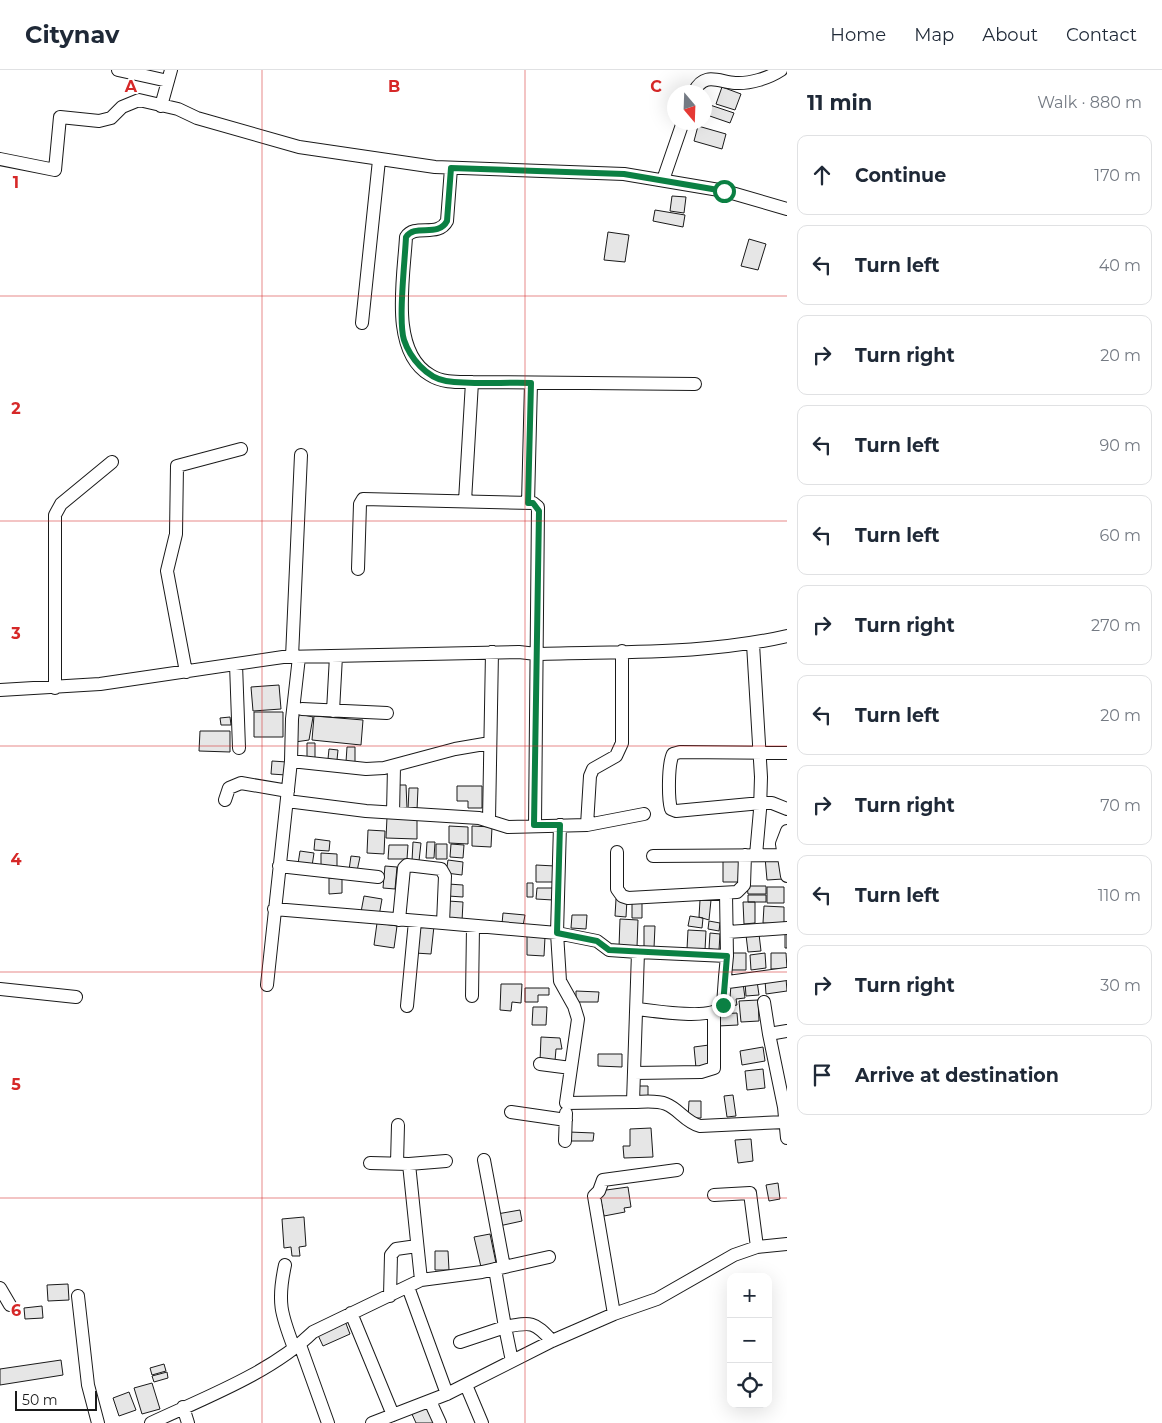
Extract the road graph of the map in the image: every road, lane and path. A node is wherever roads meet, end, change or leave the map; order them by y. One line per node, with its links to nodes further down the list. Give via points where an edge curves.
1 (118, 70): 3 (street)
2 (781, 70): 4 (street, via 749,82 712,78 705,79)
3 (169, 76): 5 (street)
4 (700, 85)
5 (161, 106): 7 (street, via 139,100 122,107 111,118 99,121 60,117 55,170); 8 (street, via 299,147)
6 (680, 130): 10 (street)
7 (0, 159)
8 (379, 160): 9 (street); 12 (street)
9 (451, 168): 10 (street, via 624,174); 13 (street, via 444,227 413,232 406,237 402,325 404,340 413,357 429,375 445,381)
10 (663, 180): 11 (street, via 724,191)
11 (787, 209)
12 (362, 323)
13 (472, 382): 14 (street); 19 (street)
14 (531, 383): 15 (street); 20 (street)
15 (695, 384)
16 (241, 449): 30 (street, via 177,466 176,534 168,571)
17 (301, 455): 28 (street)
18 (112, 462): 31 (street, via 61,504 55,515)
19 (465, 501): 20 (street); 21 (street, via 363,499 360,504)
20 (528, 503): 26 (street, via 533,503 539,511)
21 (358, 569)
22 (787, 636): 23 (street)
23 (753, 644): 24 (street); 38 (street)
24 (622, 651): 26 (street); 51 (street, via 622,742 616,756 593,769 590,776)
25 (492, 652): 26 (street); 27 (street); 36 (street)
26 (536, 654): 49 (street)
27 (336, 656): 28 (street); 34 (street)
28 (296, 657): 29 (street); 40 (street)
29 (236, 664): 30 (street); 37 (street)
30 (186, 672): 31 (street)
31 (55, 688): 32 (street)
32 (0, 690)
33 (302, 709): 34 (street)
34 (332, 711): 35 (street)
35 (387, 713)
36 (490, 743): 41 (street); 48 (street)
37 (239, 748)
38 (759, 753): 39 (street); 44 (street); 44 (street, via 673,754 669,798 671,809 676,811)
39 (787, 753)
40 (291, 761): 41 (street, via 366,769); 42 (street)
41 (394, 766): 46 (street)
42 (287, 796): 43 (street, via 241,783 229,788); 46 (street); 57 (street)
43 (225, 800)
44 (761, 803): 45 (street); 54 (street)
45 (787, 809)
46 (393, 813): 48 (street)
47 (644, 814): 51 (street)
48 (489, 820): 49 (street, via 508,827)
49 (534, 825): 50 (street)
50 (560, 825): 51 (street); 68 (street)
51 (587, 825)
52 (787, 831): 55 (street, via 782,844)
53 (617, 852): 60 (street, via 617,889 622,896 654,898)
54 (750, 855): 55 (street); 56 (street); 60 (street, via 744,885 737,892)
55 (784, 855): 58 (street)
56 (653, 856)
57 (279, 866): 59 (street); 61 (street)
58 (787, 876)
59 (378, 877)
60 (726, 893): 67 (street)
61 (274, 909): 62 (street); 73 (street)
62 (399, 920): 63 (street); 64 (street, via 403,872 407,866 441,869 444,873)
63 (415, 921): 64 (street); 78 (street)
64 (443, 924): 65 (street)
65 (474, 927): 68 (street); 75 (street)
66 (787, 928): 67 (street)
67 (728, 932): 70 (street)
68 (557, 933): 69 (street, via 597,941 609,950); 84 (street, via 560,981 578,1019)
69 (638, 952): 70 (street); 79 (street)
70 (727, 956): 72 (street)
71 (787, 974): 72 (street, via 733,982 728,982)
72 (725, 977): 80 (street, via 723,1005)
73 (267, 985)
74 (0, 989): 76 (street)
75 (472, 996)
76 (76, 997)
77 (764, 1002): 82 (street)
78 (407, 1006)
79 (638, 1009): 80 (street, via 684,1014); 85 (street)
80 (714, 1012): 85 (street, via 714,1068 701,1072)
81 (787, 1031): 82 (street)
82 (769, 1034): 88 (street)
83 (540, 1064): 84 (street)
84 (571, 1068): 87 (street)
85 (634, 1073): 86 (street)
86 (633, 1102): 87 (street); 91 (street, via 668,1104 691,1124 700,1126)
87 (566, 1103): 90 (street)
88 (786, 1107): 91 (street)
89 (511, 1112): 90 (street)
90 (566, 1120): 94 (street)
91 (785, 1122): 93 (street)
92 (398, 1125): 98 (street)
93 (787, 1138)
94 (565, 1141)
95 (484, 1160): 106 (street)
96 (446, 1161): 98 (street)
97 (370, 1163): 98 (street)
98 (403, 1164): 102 (street)
99 (677, 1170): 114 (street, via 603,1180 600,1191 594,1196)
100 (714, 1195): 103 (street, via 750,1193)
101 (787, 1244): 103 (street)
102 (417, 1246): 107 (street); 111 (street, via 396,1250 391,1255)
103 (757, 1247): 114 (street, via 734,1255 657,1299)
104 (549, 1256): 106 (street)
105 (285, 1265): 118 (street, via 279,1300 284,1324)
106 (500, 1268): 107 (street); 115 (street)
107 (421, 1280): 108 (street)
108 (408, 1287): 111 (street); 121 (street)
109 (0, 1288): 112 (street)
110 (78, 1296): 125 (street, via 88,1385)
111 (390, 1296): 113 (street)
112 (10, 1305)
113 (351, 1313): 118 (street, via 313,1332); 124 (street)
114 (614, 1314): 116 (street)
115 (505, 1328): 116 (street, via 527,1322 537,1325); 117 (street); 119 (street)
116 (552, 1341): 119 (street)
117 (460, 1342)
118 (297, 1347): 123 (street, via 244,1378); 128 (street)
119 (512, 1362): 120 (street)
120 (466, 1385): 121 (street); 130 (street)
121 (447, 1394): 122 (street)
122 (430, 1401): 124 (street); 129 (street)
123 (183, 1407): 126 (street); 127 (street)
124 (383, 1420)
125 (98, 1423)
126 (151, 1423)
127 (188, 1423)
128 (328, 1423)
129 (440, 1423)
130 (482, 1423)

